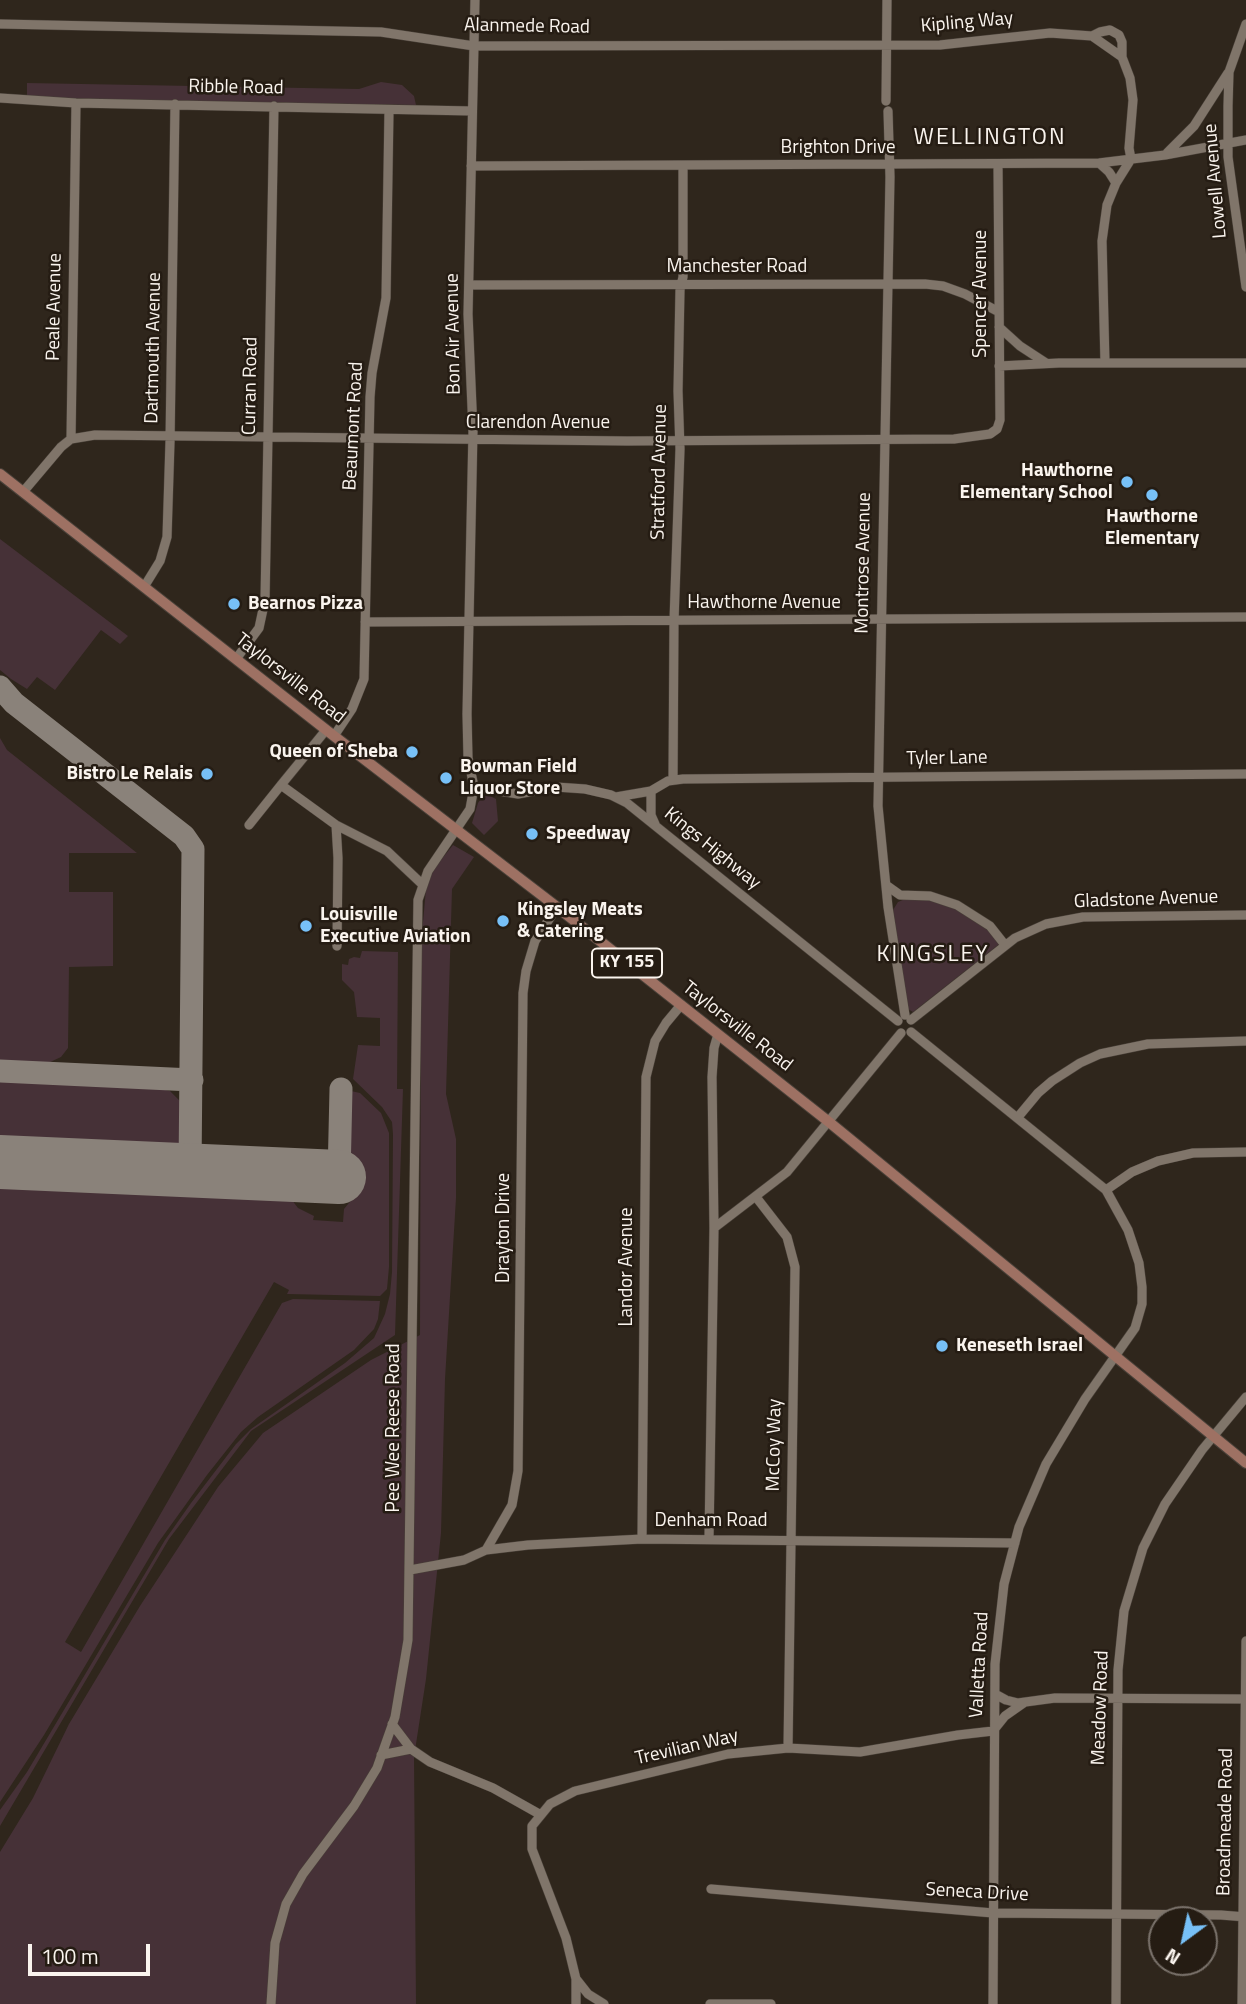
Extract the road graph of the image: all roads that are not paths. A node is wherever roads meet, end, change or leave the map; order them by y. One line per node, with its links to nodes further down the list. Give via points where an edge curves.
1 (475, 0): 7 (street, Bon Air Avenue)
2 (887, 0): 6 (street)
3 (0, 24): 7 (street, Alanmede Road, via 381,32)
4 (1245, 28): 9 (street, Lowell Avenue)
5 (1092, 36): 6 (street, Kipling Way, via 1050,33 979,42); 8 (street); 8 (street, Kipling Way, via 1104,30 1115,32 1122,42)
6 (887, 45): 7 (street, Alanmede Road); 11 (street)
7 (474, 46): 16 (street, Bon Air Avenue)
8 (1122, 57): 21 (street, Kipling Way, via 1132,93)
9 (1229, 72): 19 (street, Lowell Avenue); 20 (street, Lowell Avenue, via 1194,127)
10 (0, 98): 12 (street, Ribble Road)
11 (886, 101)
12 (76, 103): 13 (street, Ribble Road); 44 (street, Peale Avenue)
13 (175, 104): 14 (street, Ribble Road); 40 (street, Dartmouth Avenue)
14 (274, 106): 15 (street, Ribble Road); 41 (street, Curran Road)
15 (390, 111): 16 (street, Ribble Road); 42 (street, Beaumont Road, via 386,298 372,373)
16 (472, 111): 25 (street, Bon Air Avenue)
17 (888, 111): 24 (street, Montrose Avenue)
18 (1246, 140): 19 (street, Brighton Drive)
19 (1228, 144): 20 (street, Brighton Drive); 28 (street, Lowell Avenue)
20 (1165, 155): 21 (street, Brighton Drive)
21 (1131, 159): 22 (street, Brighton Drive); 27 (street)
22 (1099, 163): 23 (street, Brighton Drive); 27 (street)
23 (998, 164): 24 (street, Brighton Drive); 33 (street, Spencer Avenue)
24 (890, 165): 26 (street, Brighton Drive); 29 (street, Montrose Avenue)
25 (471, 166): 26 (street, Brighton Drive); 30 (street, Bon Air Avenue)
26 (684, 166): 31 (street, Stratford Avenue)
27 (1116, 183): 35 (street, via 1107,205 1102,241)
28 (1243, 254): 32 (street, Lowell Avenue)
29 (887, 283): 31 (street, Manchester Road); 33 (street, Manchester Road, via 943,286); 43 (street, Montrose Avenue)
30 (469, 285): 31 (street, Manchester Road); 45 (street, Bon Air Avenue)
31 (681, 285): 46 (street, Stratford Avenue)
32 (1246, 287)
33 (999, 312): 34 (street, Spencer Avenue)
34 (999, 327): 37 (street); 38 (street, Spencer Avenue)
35 (1105, 363): 36 (street); 37 (street)
36 (1246, 363)
37 (1048, 364): 38 (street)
38 (999, 366): 39 (street, Spencer Avenue)
39 (1000, 424): 43 (street, Clarendon Avenue, via 993,433 972,438)
40 (170, 435): 41 (street, Clarendon Avenue); 44 (street, Clarendon Avenue); 49 (street, Dartmouth Avenue, via 166,547)
41 (268, 436): 42 (street, Clarendon Avenue); 55 (street, Curran Road, via 263,615 253,639)
42 (369, 438): 45 (street, Clarendon Avenue); 53 (street, Beaumont Road)
43 (886, 438): 46 (street, Clarendon Avenue); 51 (street, Montrose Avenue)
44 (71, 439): 48 (street)
45 (472, 440): 46 (street, Clarendon Avenue); 54 (street, Bon Air Avenue)
46 (679, 440): 52 (street, Stratford Avenue)
47 (0, 474): 48 (main road, Taylorsville Road / KY 155)
48 (23, 492): 49 (main road, Taylorsville Road / KY 155)
49 (144, 587): 55 (main road, Taylorsville Road / KY 155)
50 (1246, 617): 51 (street, Hawthorne Avenue)
51 (880, 620): 52 (street, Hawthorne Avenue); 58 (street, Montrose Avenue)
52 (674, 621): 54 (street, Hawthorne Avenue); 59 (street, Stratford Avenue)
53 (365, 622): 54 (street, Hawthorne Avenue); 56 (street, Beaumont Road, via 362,686 348,717)
54 (468, 622): 61 (street, Bon Air Avenue, via 467,741)
55 (236, 659): 56 (main road, Taylorsville Road / KY 155)
56 (330, 733): 60 (street, Beaumont Road); 67 (main road, Taylorsville Road / KY 155)
57 (1246, 774): 58 (street, Tyler Lane)
58 (878, 778): 59 (street, Tyler Lane); 69 (street, Montrose Avenue)
59 (673, 780): 62 (street, Tyler Lane)
60 (281, 785): 64 (street, Beaumont Road); 65 (street)
61 (474, 787): 63 (street, Kings Highway, via 518,794 570,787); 67 (street, Bon Air Avenue, via 470,809)
62 (651, 791): 63 (street, Tyler Lane); 66 (street)
63 (616, 797): 66 (street, Kings Highway)
64 (249, 825)
65 (336, 825): 68 (street, via 387,851); 75 (street)
66 (655, 826): 77 (street, Kings Highway)
67 (456, 829): 68 (street, Pee Wee Reese Road); 71 (main road, Taylorsville Road / KY 155)
68 (422, 884): 96 (street, Pee Wee Reese Road, via 418,900)
69 (886, 885): 70 (street); 72 (street, Montrose Avenue)
70 (900, 895): 72 (street); 74 (street, via 930,896 957,905 990,926)
71 (557, 907): 76 (main road, Taylorsville Road / KY 155); 95 (street, Drayton Drive, via 536,941 523,993 518,1471 512,1505)
72 (888, 907): 77 (street, Montrose Avenue)
73 (1246, 915): 74 (street, Gladstone Avenue, via 1083,917 1026,931)
74 (1005, 945): 77 (street, Gladstone Avenue)
75 (337, 946)
76 (681, 1006): 79 (main road, Taylorsville Road / KY 155); 92 (street, Landor Avenue, via 656,1041 646,1077)
77 (904, 1018): 78 (street, Montrose Avenue)
78 (906, 1032): 81 (street); 82 (street)
79 (718, 1034): 82 (main road, Taylorsville Road / KY 155); 86 (street, via 712,1077)
80 (1246, 1041): 81 (street, via 1148,1044 1100,1054 1052,1081)
81 (1018, 1117): 84 (street)
82 (829, 1122): 85 (street, via 787,1172); 87 (main road, Taylorsville Road / KY 155)
83 (1246, 1152): 84 (street, via 1193,1153 1158,1161)
84 (1106, 1190): 87 (street, via 1128,1230 1142,1287 1139,1320)
85 (756, 1197): 86 (street); 93 (street, McCoy Way, via 787,1237 794,1259)
86 (714, 1228): 91 (street)
87 (1116, 1356): 89 (main road, Taylorsville Road / KY 155); 94 (street, Valletta Road, via 1046,1464)
88 (1246, 1398): 89 (street, Meadow Road)
89 (1213, 1437): 90 (main road, Taylorsville Road / KY 155); 99 (street, Meadow Road, via 1164,1504 1143,1548 1124,1611)
90 (1246, 1463)
91 (709, 1538): 92 (street, Denham Road); 93 (street, Denham Road)
92 (642, 1539): 95 (street, Denham Road)
93 (791, 1539): 94 (street, Denham Road); 104 (street, McCoy Way)
94 (1015, 1542): 98 (street, Valletta Road, via 998,1626)
95 (486, 1550): 96 (street, Denham Road, via 464,1560)
96 (410, 1570): 102 (street, Pee Wee Reese Road, via 408,1640)
97 (1246, 1641): 100 (street, Broadmeade Road)
98 (995, 1694): 101 (street); 103 (street, Valletta Road)
99 (1118, 1699): 100 (street); 101 (street); 110 (street, Meadow Road)
100 (1245, 1699): 111 (street, Broadmeade Road)
101 (1025, 1702): 103 (street)
102 (393, 1724): 105 (street); 106 (street, Pee Wee Reese Road)
103 (993, 1731): 104 (street, Trevilian Way, via 860,1752); 109 (street, Valletta Road)
104 (788, 1748): 107 (street, Trevilian Way, via 728,1754 575,1791 550,1804)
105 (411, 1749): 106 (street); 107 (street)
106 (382, 1755): 113 (street, Pee Wee Reese Road, via 365,1790 286,1904 275,1943)
107 (541, 1815): 112 (street, via 533,1826 532,1849 560,1919)
108 (711, 1889): 109 (street, Seneca Drive)
109 (993, 1913): 110 (street, Seneca Drive); 118 (street, Valletta Road)
110 (1116, 1914): 111 (street, Seneca Drive); 119 (street, Meadow Road)
111 (1244, 1917): 120 (street, Broadmeade Road)
112 (576, 1979): 114 (street); 115 (street)
113 (271, 2004)
114 (576, 2004)
115 (604, 2004)
116 (710, 2004): 117 (street)
117 (771, 2004)
118 (993, 2004)
119 (1116, 2004)
120 (1242, 2004)

